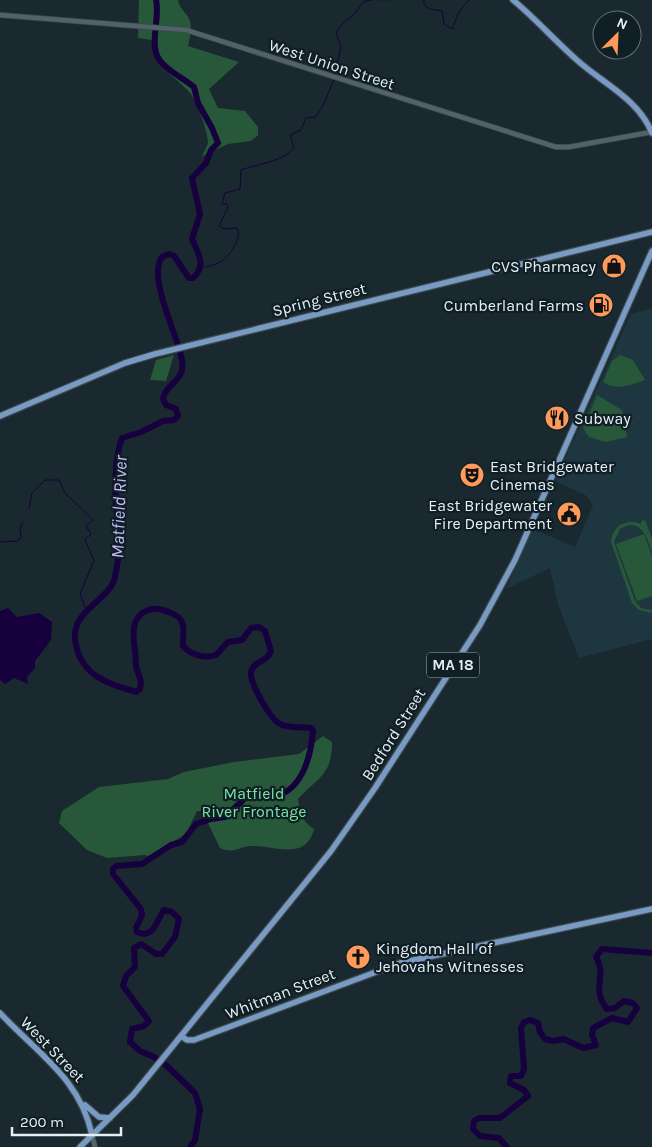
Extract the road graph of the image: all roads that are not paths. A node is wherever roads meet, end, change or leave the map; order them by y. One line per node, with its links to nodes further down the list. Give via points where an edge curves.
1 (513, 0): 3 (main road, via 577,60 629,101)
2 (0, 16): 3 (street, West Union Street, via 152,26 199,34 556,147 569,148)
3 (652, 133)
4 (652, 232): 6 (main road, Spring Street, via 173,349 125,364)
5 (652, 251): 9 (main road, Bedford Street / MA 18, via 515,560 484,618 352,823)
6 (0, 416)
7 (652, 909): 9 (main road, Whitman Street, via 400,963 194,1040)
8 (0, 1013): 10 (main road, West Street, via 58,1071)
9 (181, 1036): 11 (main road, Bedford Street / MA 18)
10 (79, 1098): 11 (main road, via 94,1114); 12 (main road, West Street)
11 (110, 1118): 12 (main road, Bedford Street / MA 18)
12 (92, 1135): 13 (main road, Bedford Street / MA 18); 14 (street)
13 (80, 1147)
14 (95, 1147)

